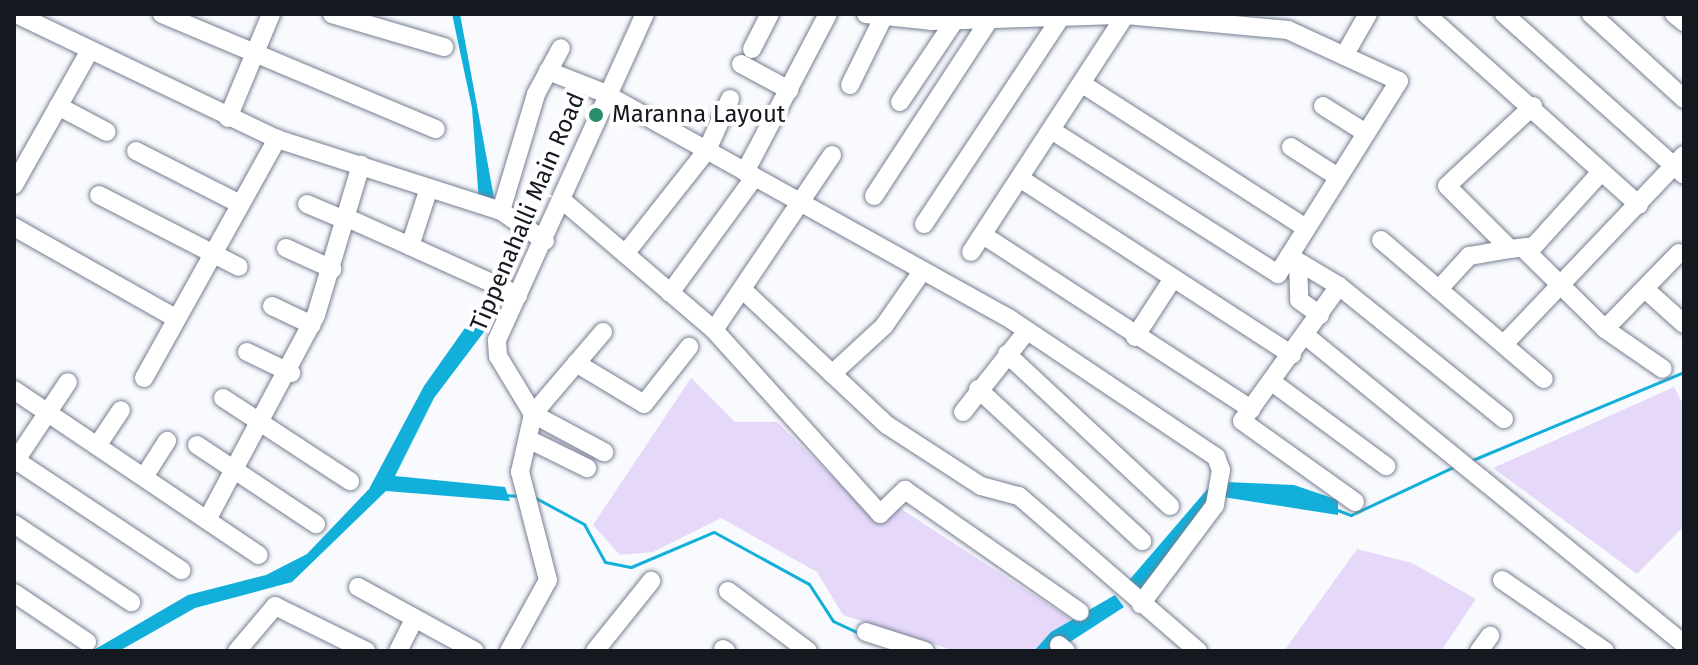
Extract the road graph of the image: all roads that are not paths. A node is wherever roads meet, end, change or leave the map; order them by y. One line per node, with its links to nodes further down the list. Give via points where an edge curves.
1 (16, 14): 24 (street)
2 (162, 14): 26 (street)
3 (271, 14): 26 (street)
4 (332, 14): 22 (street)
5 (645, 14): 31 (street, Tippenahalli Main Road)
6 (770, 14): 30 (street, via 746,56)
7 (828, 14): 30 (street)
8 (1126, 14): 14 (street); 18 (street); 29 (street)
9 (1368, 14): 25 (street)
10 (1426, 14): 37 (street)
11 (1504, 14): 49 (street)
12 (1591, 14): 33 (street)
13 (1674, 14): 21 (street)
14 (1063, 15): 16 (street); 65 (street)
15 (874, 16): 17 (street); 28 (street)
16 (992, 16): 19 (street); 57 (street)
17 (932, 17): 19 (street)
18 (1176, 17): 20 (street)
19 (955, 20): 34 (street)
20 (1291, 22): 25 (street)
21 (1684, 22)
22 (444, 47)
23 (561, 48): 27 (street)
24 (89, 52): 35 (street); 38 (street)
25 (1344, 56): 42 (street, via 1399,81)
26 (255, 58): 38 (street); 39 (street, via 388,104)
27 (548, 71): 31 (street); 63 (street)
28 (850, 85)
29 (1084, 85): 41 (street); 67 (street)
30 (789, 90): 51 (street)
31 (604, 93): 45 (street); 58 (street, Tippenahalli Main Road)
32 (730, 99): 45 (street)
33 (1684, 99)
34 (900, 102)
35 (58, 106): 40 (street); 54 (street)
36 (1323, 106): 42 (street)
37 (1533, 106): 50 (street); 73 (street, via 1447,186)
38 (228, 118): 43 (street)
39 (436, 129)
40 (107, 132)
41 (1054, 132): 53 (street); 78 (street, via 1268,271 1281,272)
42 (1366, 133): 52 (street)
43 (277, 139): 48 (street); 59 (street)
44 (1291, 147): 52 (street)
45 (707, 150): 51 (street); 77 (street)
46 (136, 151): 59 (street)
47 (832, 155): 61 (street)
48 (361, 165): 55 (street); 64 (street)
49 (1680, 165): 62 (street)
50 (1601, 172): 62 (street); 73 (street)
51 (750, 175): 61 (street); 89 (street)
52 (1338, 177): 67 (street)
53 (1021, 179): 68 (street); 82 (street)
54 (14, 185)
55 (429, 188): 63 (street); 71 (street)
56 (99, 195): 75 (street)
57 (874, 196)
58 (562, 200): 70 (street, Tippenahalli Main Road); 77 (street)
59 (240, 204): 75 (street)
60 (307, 204): 64 (street)
61 (799, 205): 81 (street); 85 (street)
62 (1639, 205): 84 (street)
63 (495, 209): 70 (street)
64 (348, 220): 71 (street); 80 (street)
65 (924, 224)
66 (14, 227): 92 (street)
67 (1306, 228): 78 (street)
68 (983, 235): 74 (street); 100 (street)
69 (1381, 240): 86 (street)
70 (545, 241): 88 (street, Tippenahalli Main Road)
71 (410, 246): 88 (street)
72 (286, 248): 80 (street)
73 (1518, 250): 84 (street); 86 (street, via 1469,256)
74 (971, 252)
75 (214, 253): 79 (street); 92 (street)
76 (1682, 253): 87 (street)
77 (625, 254): 89 (street)
78 (1294, 259): 83 (street); 91 (street, via 1299,300)
79 (239, 267)
80 (332, 269): 94 (street)
81 (921, 273): 97 (street); 109 (street, via 884,326)
82 (1172, 280): 100 (street); 105 (street)
83 (1339, 286): 91 (street); 122 (street)
84 (1565, 287): 95 (street); 101 (street)
85 (742, 289): 96 (street); 109 (street)
86 (1439, 289): 101 (street)
87 (1645, 289): 93 (street); 95 (street)
88 (506, 292): 121 (street, Tippenahalli Main Road, via 496,350)
89 (670, 293): 96 (street)
90 (272, 306): 94 (street)
91 (1320, 315): 99 (street)
92 (177, 319): 110 (street)
93 (1684, 324)
94 (312, 325): 108 (street)
95 (1605, 329): 107 (street)
96 (714, 330): 150 (street, via 880,514 905,490)
97 (1027, 331): 104 (street); 149 (street, via 1220,464 1209,516)
98 (603, 332): 106 (street)
99 (1305, 335): 105 (street); 154 (street)
100 (1135, 337): 117 (street)
101 (1504, 344): 111 (street)
102 (689, 347): 106 (street, via 644,404)
103 (247, 352): 108 (street)
104 (1007, 354): 114 (street); 136 (street)
105 (1292, 355): 113 (street)
106 (576, 363): 121 (street)
107 (1663, 369)
108 (291, 373): 123 (street)
109 (832, 374): 149 (street, via 913,443 981,486 1019,496)
110 (144, 378)
111 (1544, 379)
112 (68, 382): 120 (street)
113 (1272, 382): 117 (street); 130 (street)
114 (978, 389): 119 (street); 140 (street)
115 (14, 390): 120 (street)
116 (223, 398): 123 (street)
117 (1251, 409): 135 (street, via 1242,421)
118 (121, 410): 127 (street)
119 (963, 412)
120 (48, 413): 127 (street); 129 (street)
121 (533, 414): 124 (street); 128 (street)
122 (1504, 419)
123 (263, 424): 132 (street); 134 (street)
124 (528, 439): 131 (street); 159 (street, via 520,472 525,514 548,580)
125 (167, 441): 133 (street)
126 (197, 445): 132 (street)
127 (97, 446): 133 (street)
128 (604, 452)
129 (15, 460): 142 (street)
130 (1386, 466)
131 (587, 468)
132 (236, 470): 137 (street); 139 (street)
133 (144, 477): 137 (street)
134 (350, 481)
135 (1355, 502)
136 (1170, 506)
137 (207, 520): 141 (street)
138 (14, 524): 148 (street)
139 (316, 524)
140 (1142, 541)
141 (259, 555)
142 (181, 570)
143 (1502, 580): 164 (street)
144 (651, 581): 160 (street)
145 (358, 587): 151 (street)
146 (728, 591): 161 (street)
147 (14, 593): 153 (street)
148 (131, 602)
149 (1141, 604): 163 (street)
150 (1080, 612)
151 (414, 620): 157 (street); 158 (street)
152 (866, 632): 162 (street)
153 (87, 642)
154 (1675, 644)
155 (237, 651): 156 (street, via 275,606)
156 (366, 651)
157 (398, 651)
158 (475, 651)
159 (509, 651)
160 (595, 651)
161 (808, 651)
162 (925, 651)
163 (1198, 651)
164 (1605, 651)

